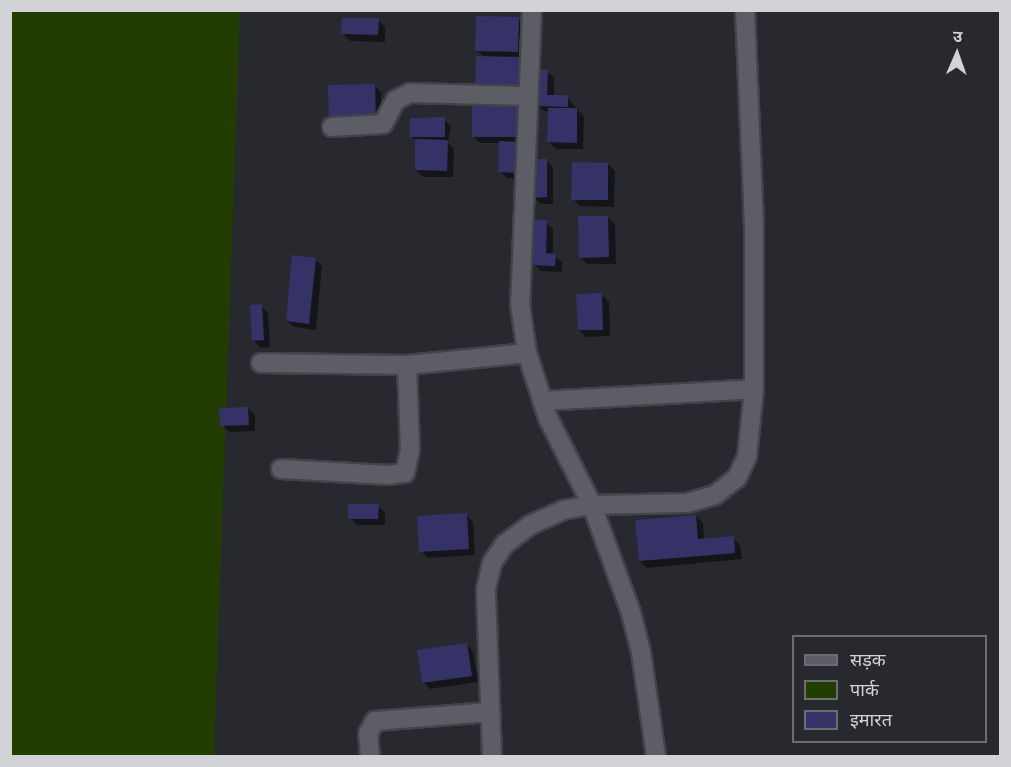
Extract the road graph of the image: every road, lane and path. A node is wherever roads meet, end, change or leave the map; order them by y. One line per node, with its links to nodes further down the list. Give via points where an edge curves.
1 (532, 10): 3 (street)
2 (746, 10): 8 (street, via 754,225)
3 (526, 96): 4 (street, via 410,93 396,100 383,124); 5 (street, via 520,304)
4 (332, 127)
5 (526, 353): 7 (street); 9 (street)
6 (261, 363): 7 (street)
7 (407, 365): 10 (street, via 410,450 405,473)
8 (754, 389): 9 (street); 11 (street, via 747,457 737,478 715,495 687,503)
9 (542, 401): 11 (street)
10 (281, 469)
11 (592, 505): 12 (street, via 563,510 530,525 505,544 492,563 486,589); 15 (street, via 641,652)
12 (490, 712): 13 (street, via 375,721 369,726); 14 (street)
13 (370, 756)
14 (492, 756)
15 (656, 756)

